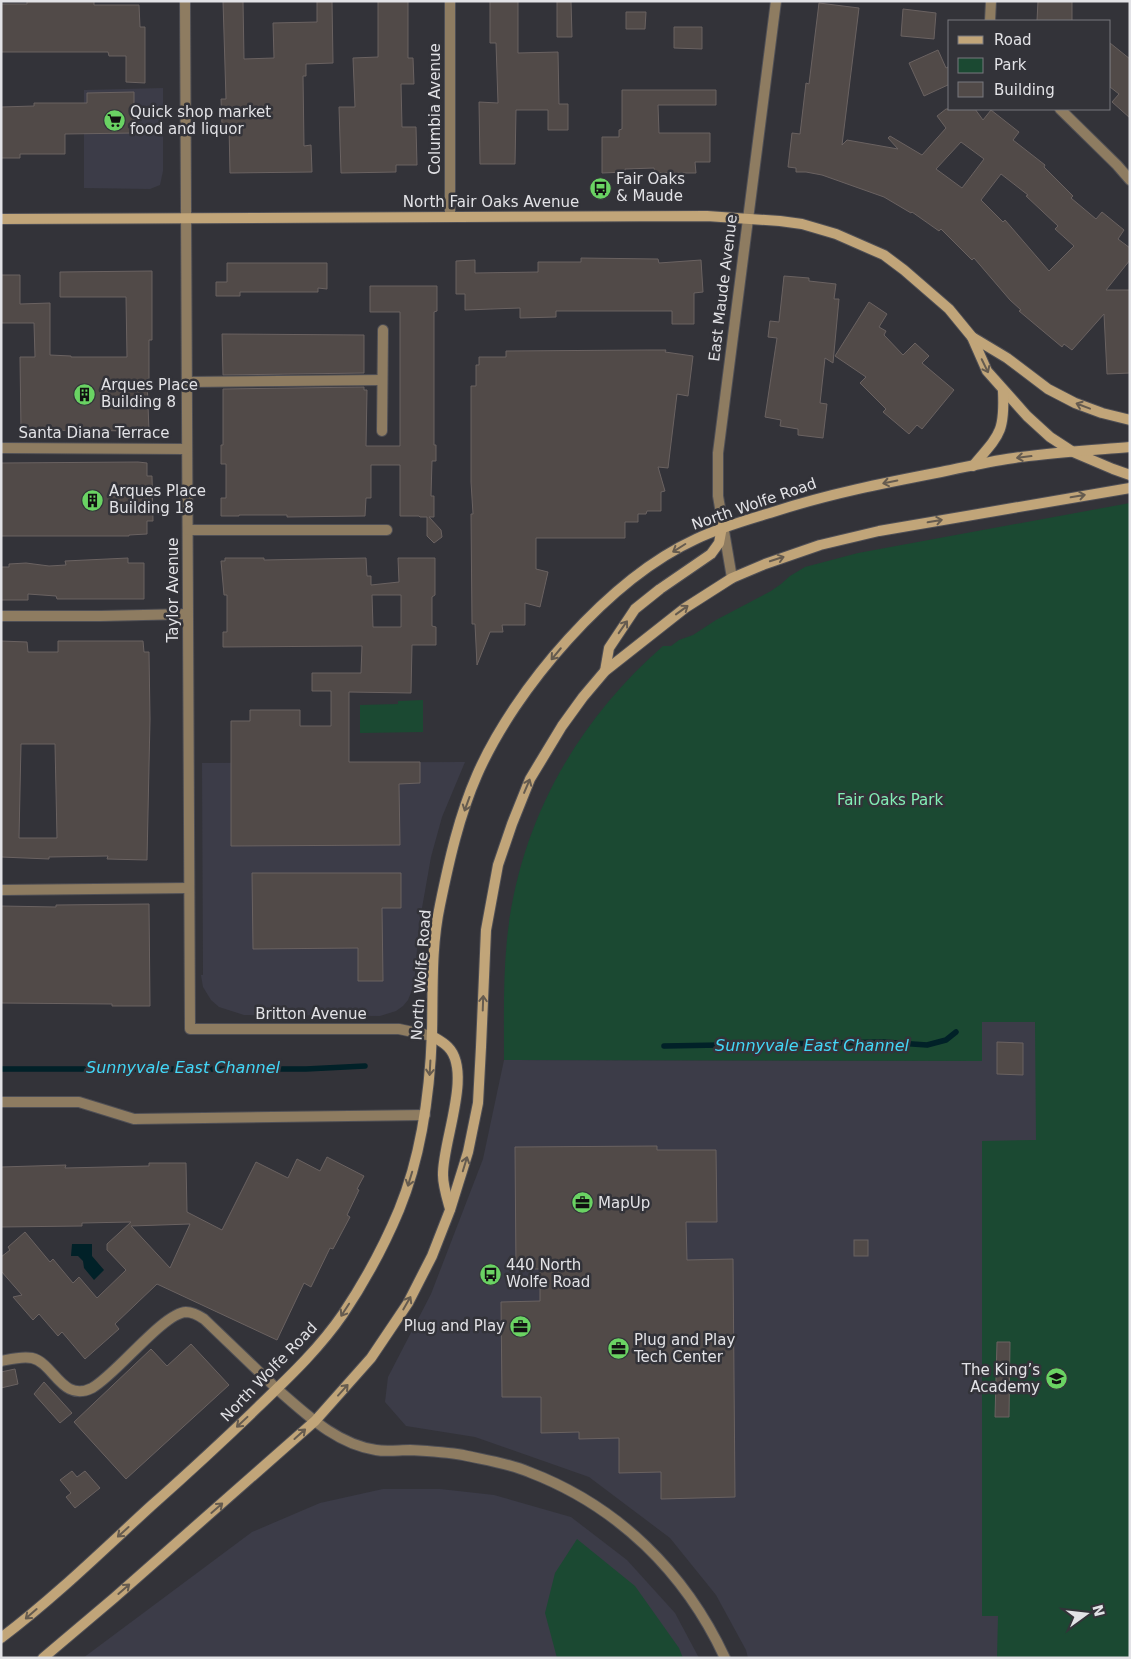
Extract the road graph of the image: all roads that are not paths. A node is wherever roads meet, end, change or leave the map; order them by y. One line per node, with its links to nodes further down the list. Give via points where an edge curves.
1 (185, 1): 8 (street, Taylor Avenue)
2 (450, 1): 9 (street, Columbia Avenue)
3 (776, 1): 10 (street, East Maude Avenue)
4 (991, 1): 5 (street)
5 (990, 20)
6 (1061, 110): 7 (street)
7 (1130, 180)
8 (186, 218): 9 (main road, North Fair Oaks Avenue); 11 (main road, North Fair Oaks Avenue); 15 (street, Taylor Avenue)
9 (450, 218): 10 (main road, North Fair Oaks Avenue)
10 (747, 218): 13 (main road, North Fair Oaks Avenue, via 802,224 836,234 884,256 949,309); 26 (street, East Maude Avenue, via 718,452)
11 (1, 219)
12 (383, 330): 14 (street)
13 (972, 337): 16 (main road, North Fair Oaks Avenue, one-way to 16, via 987,371); 17 (main road, North Fair Oaks Avenue, one-way to 13, via 1102,413 1048,389)
14 (382, 380): 15 (street); 18 (street)
15 (187, 382): 21 (street, Taylor Avenue)
16 (1003, 391): 22 (main road, North Fair Oaks Avenue, via 1050,437); 23 (main road, via 1004,414 1000,432)
17 (1130, 420)
18 (382, 431)
19 (1130, 447): 22 (main road, North Wolfe Road)
20 (1, 448): 21 (street, Santa Diana Terrace)
21 (186, 449): 27 (street, Taylor Avenue)
22 (1073, 452): 23 (main road, North Wolfe Road, one-way to 23); 24 (main road, North Fair Oaks Avenue)
23 (973, 466): 26 (main road, North Wolfe Road, one-way to 26, via 827,495)
24 (1130, 475)
25 (1130, 488): 29 (main road, one-way to 25, via 820,545 879,531)
26 (722, 527): 29 (street, East Maude Avenue); 32 (main road, one-way to 26, via 609,648 635,609 711,554 719,543); 36 (main road, North Wolfe Road, one-way to 36, via 692,540 656,563 611,597 575,632 526,691 485,759 455,836 436,923)
27 (188, 530): 28 (street); 30 (street, Taylor Avenue)
28 (387, 530)
29 (732, 578): 32 (main road, one-way to 29, via 684,608)
30 (187, 614): 31 (street); 33 (street, Taylor Avenue)
31 (1, 616)
32 (605, 671): 39 (main road, one-way to 32, via 468,1152 478,1103 486,930 498,865 530,779 562,726)
33 (189, 888): 34 (street); 35 (street, Taylor Avenue)
34 (1, 890)
35 (190, 1029): 36 (street, Britton Avenue, via 399,1029)
36 (432, 1036): 38 (main road, North Wolfe Road, one-way to 38); 39 (main road, via 449,1048 458,1074 442,1176)
37 (1, 1102): 38 (street, via 75,1102 134,1119)
38 (425, 1115): 41 (main road, North Wolfe Road, one-way to 41, via 411,1177 399,1211 371,1269 342,1315)
39 (450, 1210): 42 (main road, one-way to 39, via 371,1358 408,1304)
40 (1, 1361): 41 (street, via 32,1358 70,1389 87,1390 103,1380 171,1318 187,1312 196,1313 204,1319)
41 (277, 1389): 42 (street); 43 (main road, North Wolfe Road, one-way to 43, via 160,1499)
42 (315, 1421): 44 (main road, one-way to 42); 45 (street, via 353,1443 376,1450 423,1451 495,1462 529,1471 577,1494 619,1522 657,1554 690,1595)
43 (1, 1638)
44 (43, 1658)
45 (725, 1658)

